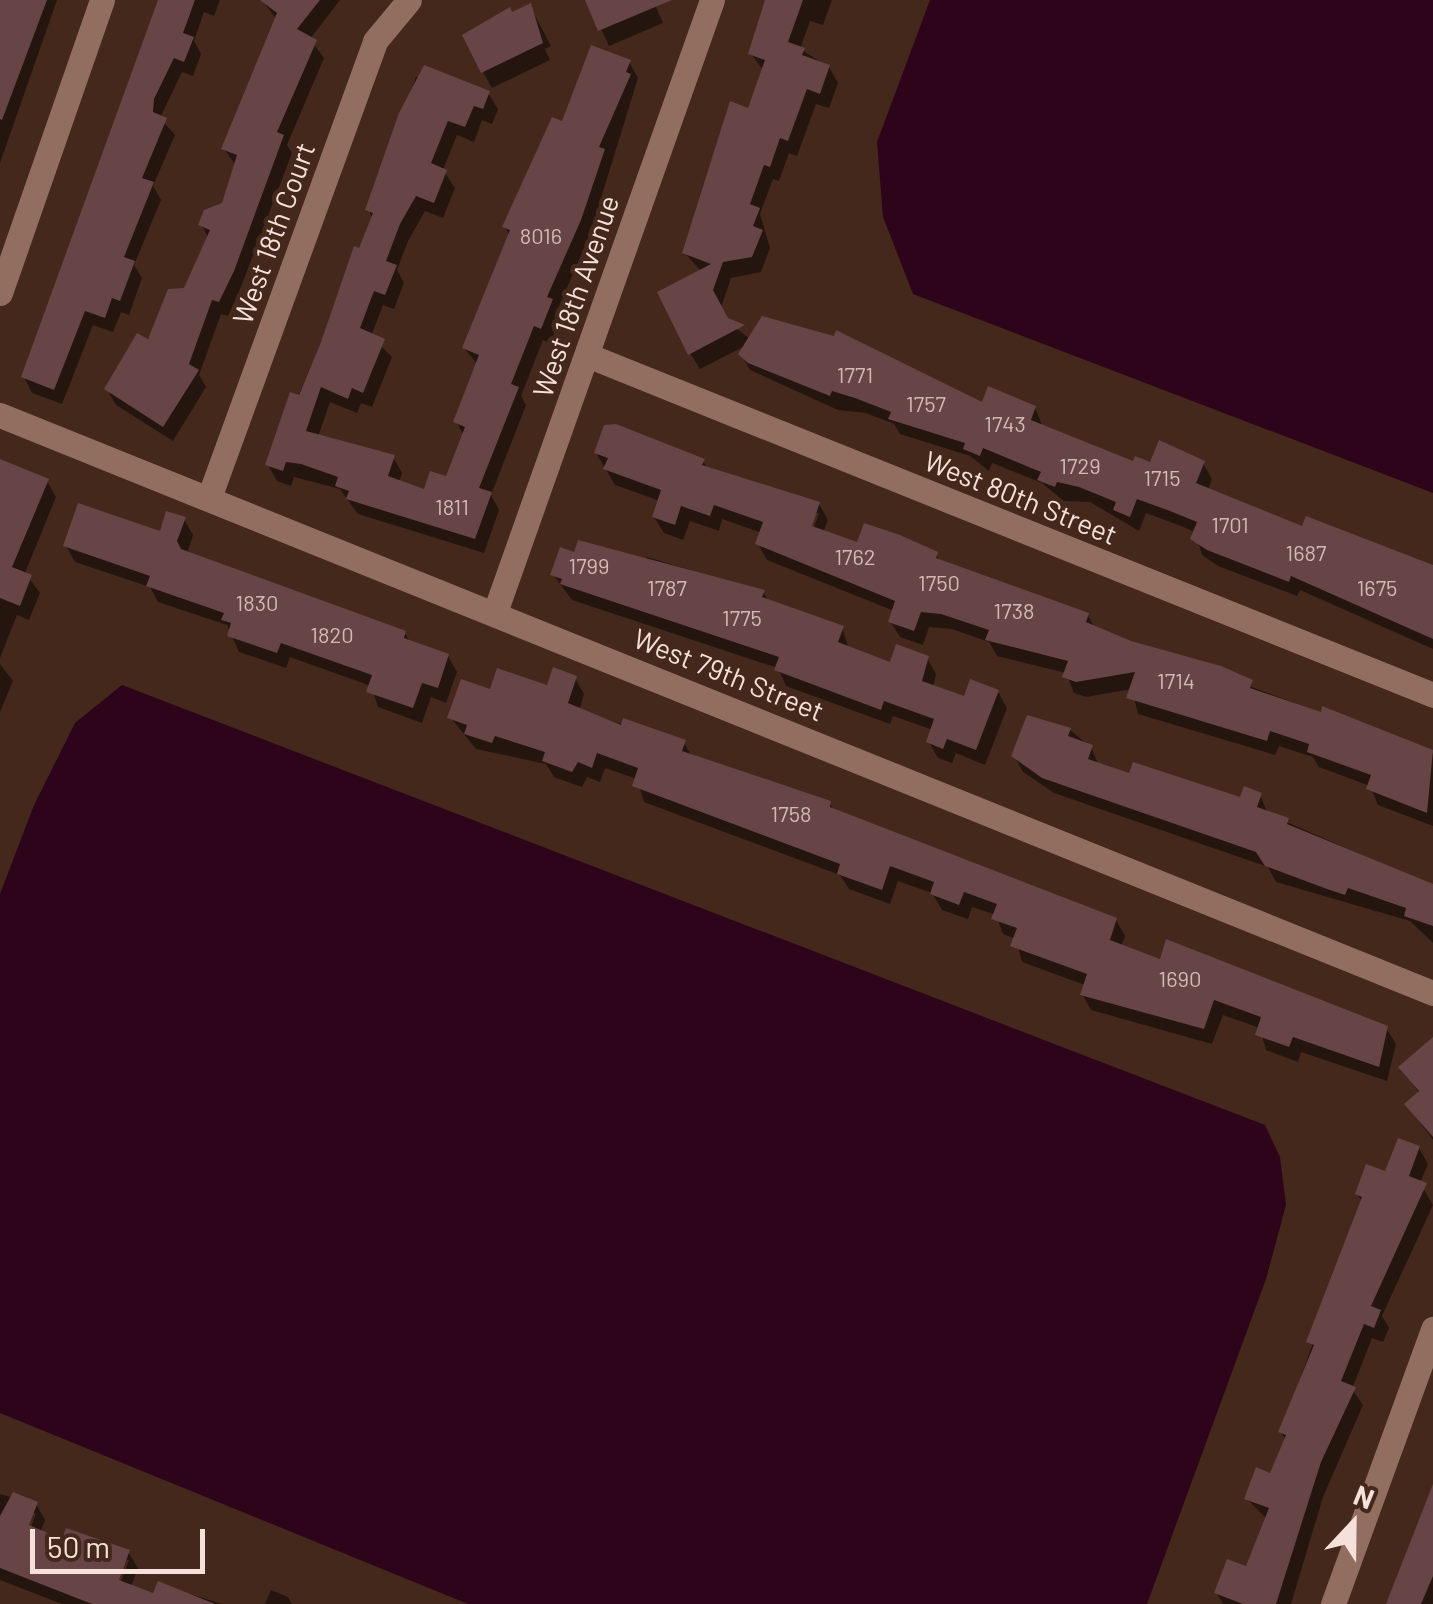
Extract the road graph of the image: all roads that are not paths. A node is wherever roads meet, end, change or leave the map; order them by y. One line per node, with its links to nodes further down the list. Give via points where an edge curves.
1 (102, 0): 4 (street)
2 (409, 0): 7 (street, West 18th Court, via 375,41)
3 (712, 0): 5 (street, West 18th Avenue)
4 (0, 293)
5 (586, 355): 8 (street, West 18th Avenue); 9 (street, West 80th Street)
6 (0, 415): 7 (street, West 79th Street)
7 (210, 495): 8 (street, West 79th Street)
8 (496, 612): 10 (street, West 79th Street)
9 (1433, 695)
10 (1433, 993)
11 (1433, 1329): 12 (street)
12 (1332, 1604)

